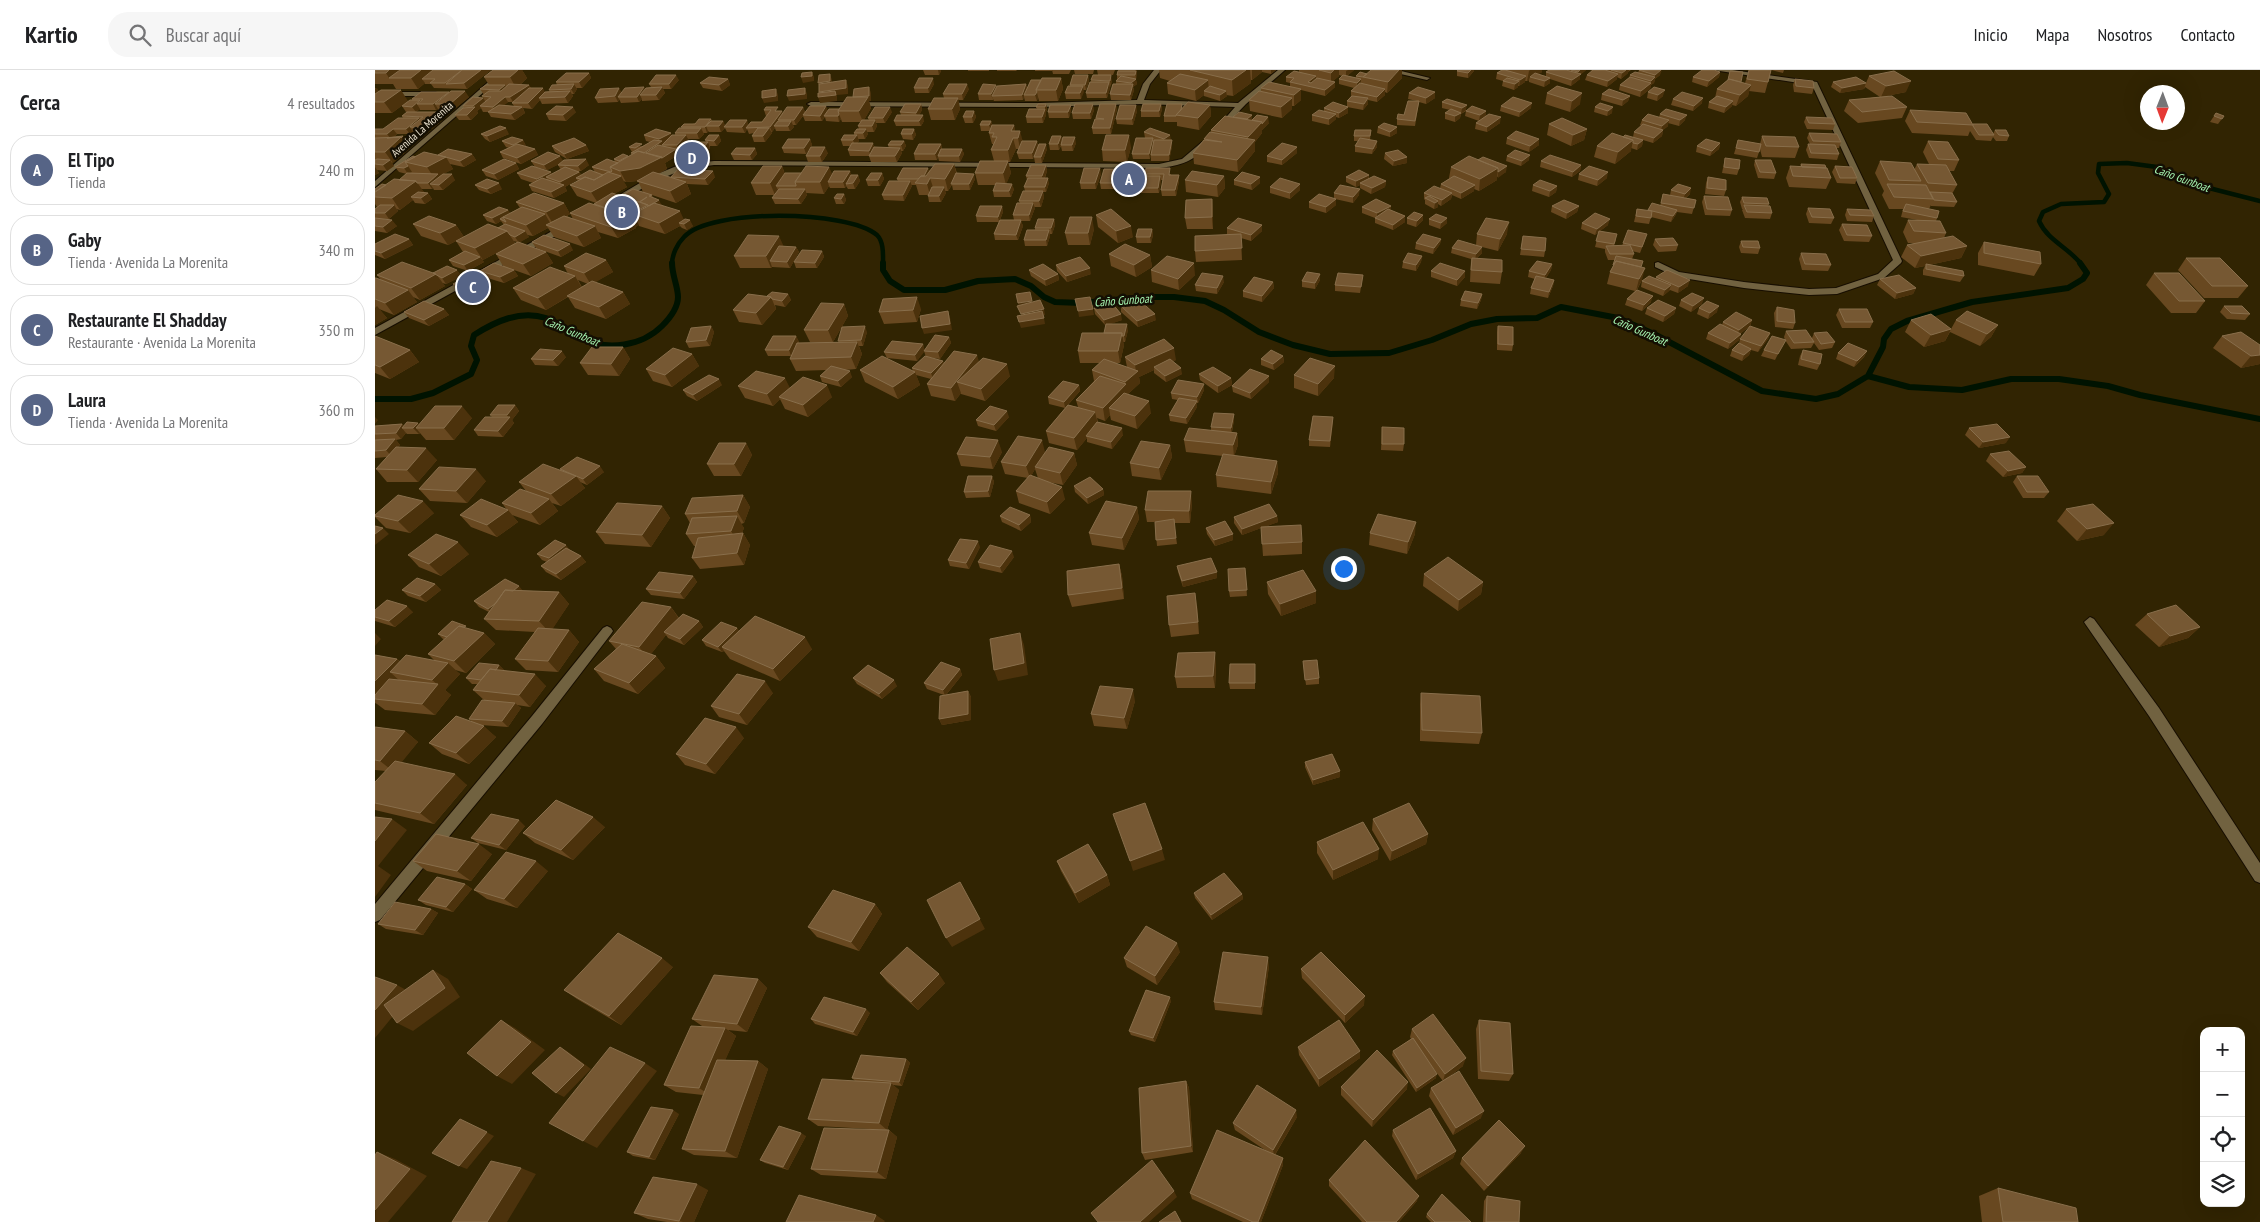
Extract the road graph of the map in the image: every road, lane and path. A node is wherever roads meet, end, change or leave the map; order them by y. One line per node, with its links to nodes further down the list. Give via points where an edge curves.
1 (506, 70): 10 (street, Avenida La Morenita)
2 (1158, 70): 11 (street, via 1147,84)
3 (1283, 70): 13 (street)
4 (1386, 70): 6 (street)
5 (1717, 70): 19 (street, via 1815,83 1898,261 1881,276 1837,291 1809,292 1687,276)
6 (1427, 78)
7 (375, 94): 8 (street)
8 (441, 94)
9 (470, 94): 10 (street)
10 (480, 94): 16 (street, Avenida La Morenita)
11 (1140, 102): 12 (street); 13 (street)
12 (811, 104)
13 (1240, 105): 14 (street)
14 (1215, 134)
15 (1208, 141): 17 (street, via 1195,156 1181,164 1159,166 714,163 682,167)
16 (375, 185)
17 (610, 203)
18 (577, 221): 20 (street)
19 (1658, 265)
20 (375, 332)
21 (2090, 622): 23 (street)
22 (607, 631): 24 (street)
23 (2260, 876)
24 (375, 915)

